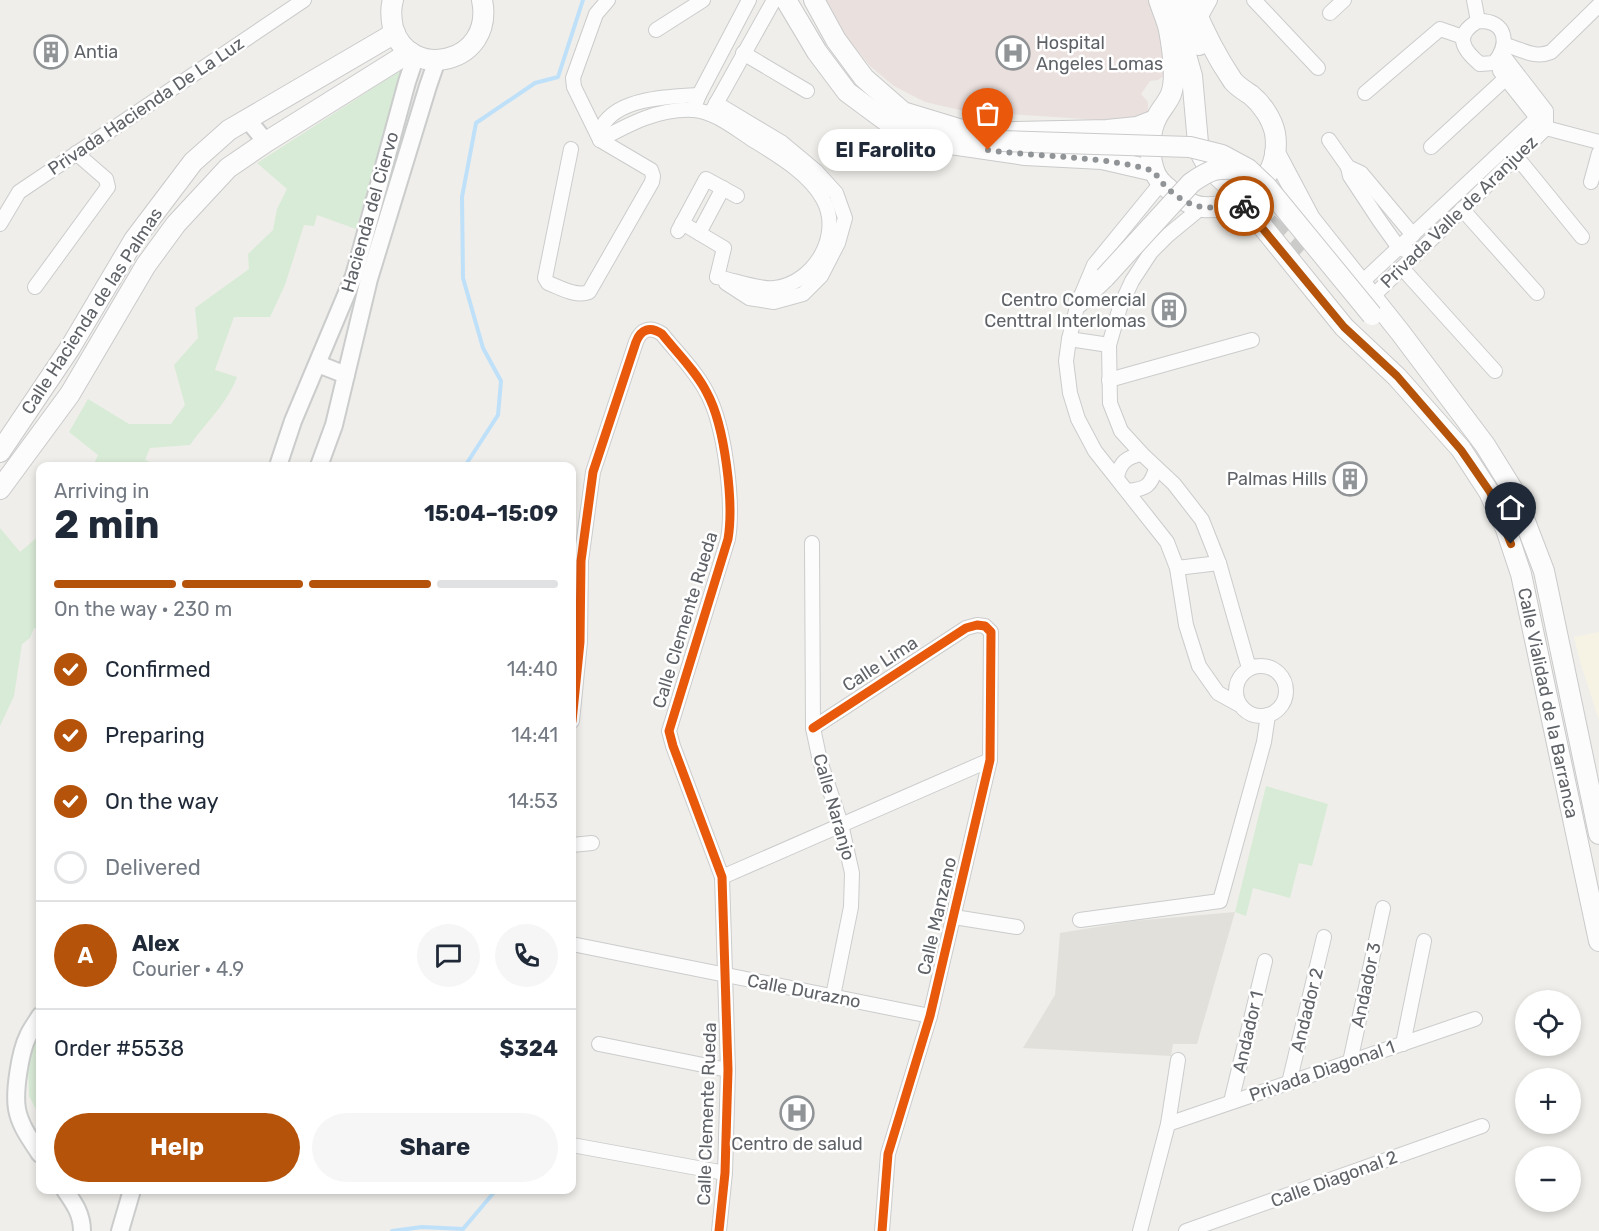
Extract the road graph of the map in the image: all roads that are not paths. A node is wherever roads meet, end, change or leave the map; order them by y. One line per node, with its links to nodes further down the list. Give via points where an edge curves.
1 (304, 0): 48 (street, Privada Hacienda De La Luz)
2 (393, 0): 23 (main road, via 391,19)
3 (482, 0): 28 (main road, via 483,26 477,39 455,57)
4 (608, 0): 42 (street, via 596,14 573,78)
5 (703, 0): 22 (street)
6 (749, 0): 34 (street)
7 (774, 0): 26 (street)
8 (786, 0): 52 (main road, via 816,52 847,92 892,126 951,144 1025,155)
9 (813, 0): 41 (main road, via 864,78 903,112)
10 (1159, 0): 21 (main road)
11 (1176, 0): 31 (main road, via 1209,61)
12 (1191, 0): 19 (main road)
13 (1210, 0): 19 (street)
14 (1254, 0): 29 (street)
15 (1344, 0): 18 (street)
16 (1474, 0): 20 (street)
17 (1599, 5): 27 (street, via 1543,56 1520,48)
18 (1330, 13)
19 (1199, 20): 31 (main road)
20 (1478, 21): 24 (street); 27 (street, via 1489,21 1503,35)
21 (1169, 28): 38 (main road, via 1172,93); 59 (main road, Calle Vialidad de la Barranca, via 1186,55 1192,75 1202,156)
22 (656, 30)
23 (395, 33): 25 (main road); 37 (main road, Calle Hacienda de las Palmas)
24 (1463, 36): 27 (street, via 1468,55 1480,64); 33 (street, via 1440,29)
25 (413, 53): 28 (main road); 44 (main road, Calle Hacienda de las Palmas); 82 (street, Hacienda del Ciervo, via 354,276)
26 (743, 53): 32 (street); 35 (street)
27 (1500, 54): 30 (street, Privada Valle de Aranjuez); 39 (street, Privada Valle de Aranjuez, via 1546,111)
28 (437, 60): 84 (street, Hacienda del Ciervo, via 369,279)
29 (1318, 68)
30 (1506, 78): 39 (street, Privada Valle de Aranjuez); 46 (street)
31 (1235, 84): 49 (main road, via 1267,113 1275,132)
32 (807, 91)
33 (1365, 93)
34 (699, 95): 36 (street); 42 (street, via 663,97 630,106 604,123)
35 (714, 108): 36 (street); 66 (street, via 808,180 823,199 830,219 829,240 812,269 792,284 773,289 717,277 724,248)
36 (693, 110): 42 (street, via 666,112 635,121)
37 (247, 119): 44 (street); 88 (main road, Calle Hacienda de las Palmas, via 193,162 134,240 70,348)
38 (1155, 120): 40 (main road, via 1137,127); 55 (main road, via 1150,147)
39 (1541, 123): 45 (street); 51 (street, Privada Valle de Aranjuez); 68 (street, Privada Valle de Aranjuez)
40 (1107, 130): 41 (main road); 52 (main road, via 1112,150)
41 (972, 133): 54 (main road, bridge, via 1001,141 1190,147 1222,155)
42 (600, 140): 47 (street, via 651,170 653,176 589,292 584,294 548,284 545,278)
43 (1329, 140): 53 (street)
44 (266, 142): 94 (main road, Calle Hacienda de las Palmas, via 228,168 176,224 146,265 70,394)
45 (1599, 142)
46 (1431, 147)
47 (571, 149)
48 (76, 153): 65 (street, Privada Hacienda De La Luz, via 19,192); 74 (street, via 106,179 108,187)
49 (1275, 153): 58 (main road); 59 (main road, via 1269,173 1257,190)
50 (1599, 153): 56 (street)
51 (1516, 156): 62 (street, Privada Valle de Aranjuez); 69 (street)
52 (1102, 159): 55 (main road)
53 (1348, 166): 68 (street, via 1361,173); 70 (street, via 1350,176)
54 (1248, 170): 76 (main road, bridge); 77 (main road, bridge, via 1208,171 1191,183)
55 (1157, 177): 61 (main road, via 1180,198); 63 (street)
56 (1591, 182)
57 (723, 188): 60 (street); 66 (street); 66 (street, via 709,179 704,181 680,227)
58 (1295, 190): 64 (main road, via 1270,197); 76 (main road, via 1310,219)
59 (1235, 195): 61 (main road); 64 (main road, Calle Vialidad de la Barranca)
60 (737, 196)
61 (1202, 207): 67 (street)
62 (1462, 209): 72 (street, Privada Valle de Aranjuez); 75 (street)
63 (1136, 216): 67 (street, via 1156,218); 77 (street, via 1094,265)
64 (1259, 222): 78 (main road, Calle Vialidad de la Barranca)
65 (0, 224)
66 (699, 233)
67 (1168, 235): 81 (street, via 1132,281)
68 (1413, 235): 70 (street, Privada Valle de Aranjuez)
69 (1582, 237)
70 (1399, 248): 72 (street); 76 (street, Privada Valle de Aranjuez)
71 (1300, 253): 78 (main road, via 1336,300)
72 (1416, 254): 73 (street, Privada Valle de Aranjuez)
73 (1402, 268): 76 (street, Privada Valle de Aranjuez); 83 (street)
74 (35, 287)
75 (1537, 293)
76 (1369, 298): 86 (main road, Calle Vialidad de la Barranca, via 1400,332)
77 (1078, 303): 79 (street)
78 (1344, 327): 87 (main road, Calle Vialidad de la Barranca, via 1397,376)
79 (1069, 339): 81 (street); 93 (street, via 1066,361 1078,419 1095,451)
80 (1252, 340): 85 (street)
81 (1109, 345): 85 (street)
82 (318, 364): 84 (street); 90 (street, Hacienda del Ciervo)
83 (1495, 371)
84 (346, 375): 91 (street, Hacienda del Ciervo)
85 (1109, 380): 89 (street, via 1110,403 1121,431)
86 (1452, 402): 87 (main road); 107 (main road, Calle Vialidad de la Barranca, via 1485,444 1513,490 1544,571)
87 (1432, 417): 117 (main road, Calle Vialidad de la Barranca, via 1490,492 1521,574)
88 (0, 452)
89 (1142, 454): 92 (street); 93 (street, via 1130,456 1119,465)
90 (279, 462)
91 (320, 462)
92 (1156, 468): 95 (street, via 1153,480 1143,490); 97 (street, via 1202,520)
93 (1117, 477): 95 (street)
94 (0, 489)
95 (1128, 491): 98 (street, via 1167,542)
96 (813, 543): 104 (street, Calle Naranjo)
97 (1219, 563): 98 (street); 100 (street)
98 (1177, 568): 102 (street, via 1186,625 1199,666 1218,693)
99 (966, 628): 104 (street, Calle Lima); 105 (street, Calle Manzano, via 985,626 991,632)
100 (1249, 668): 102 (street, via 1237,680); 103 (street, via 1273,669 1284,681 1285,698)
101 (576, 685): 110 (street, Calle Clemente Rueda, via 581,561 593,472 636,342 644,331 657,330 708,393 720,425 730,500 728,539 669,731)
102 (1238, 704): 103 (street, via 1251,714)
103 (1268, 715): 113 (street, via 1220,901)
104 (813, 728): 106 (street, Calle Naranjo)
105 (990, 760): 106 (street); 112 (street, Calle Manzano)
106 (841, 824): 110 (street); 121 (street, Calle Naranjo, via 852,873 851,907)
107 (1599, 834)
108 (592, 843): 109 (street)
109 (576, 845)
110 (722, 877): 120 (street, Calle Clemente Rueda)
111 (1383, 908): 128 (street, Andador 3)
112 (954, 917): 114 (street); 122 (street, Calle Manzano)
113 (1080, 920)
114 (1017, 927)
115 (1324, 937): 130 (street, Andador 2)
116 (1424, 941): 126 (street)
117 (1599, 942)
118 (576, 945): 120 (street, Calle Durazno)
119 (1265, 961): 131 (street, Andador 1)
120 (726, 975): 121 (street, Calle Durazno); 129 (street, Calle Clemente Rueda)
121 (833, 996): 122 (street, Calle Durazno)
122 (930, 1016): 142 (street, Calle Manzano, via 888,1154)
123 (1475, 1019): 126 (street, Privada Diagonal 1)
124 (36, 1023): 135 (street, via 22,1054 17,1089 17,1109 25,1133)
125 (599, 1044): 129 (street)
126 (1403, 1044): 128 (street, Privada Diagonal 1)
127 (1178, 1060): 132 (street)
128 (1350, 1062): 130 (street, Privada Diagonal 1)
129 (728, 1070): 136 (street, Calle Clemente Rueda)
130 (1289, 1083): 131 (street, Privada Diagonal 1)
131 (1231, 1102): 132 (street, Privada Diagonal 1)
132 (1168, 1124): 143 (street)
133 (1482, 1126): 144 (street, Calle Diagonal 2)
134 (576, 1146): 136 (street)
135 (36, 1148)
136 (725, 1173): 141 (street, Calle Clemente Rueda)
137 (67, 1194): 139 (street, via 79,1213)
138 (131, 1194): 140 (street)
139 (82, 1231)
140 (120, 1231)
141 (719, 1231)
142 (882, 1231)
143 (1140, 1231)
144 (1186, 1231)

